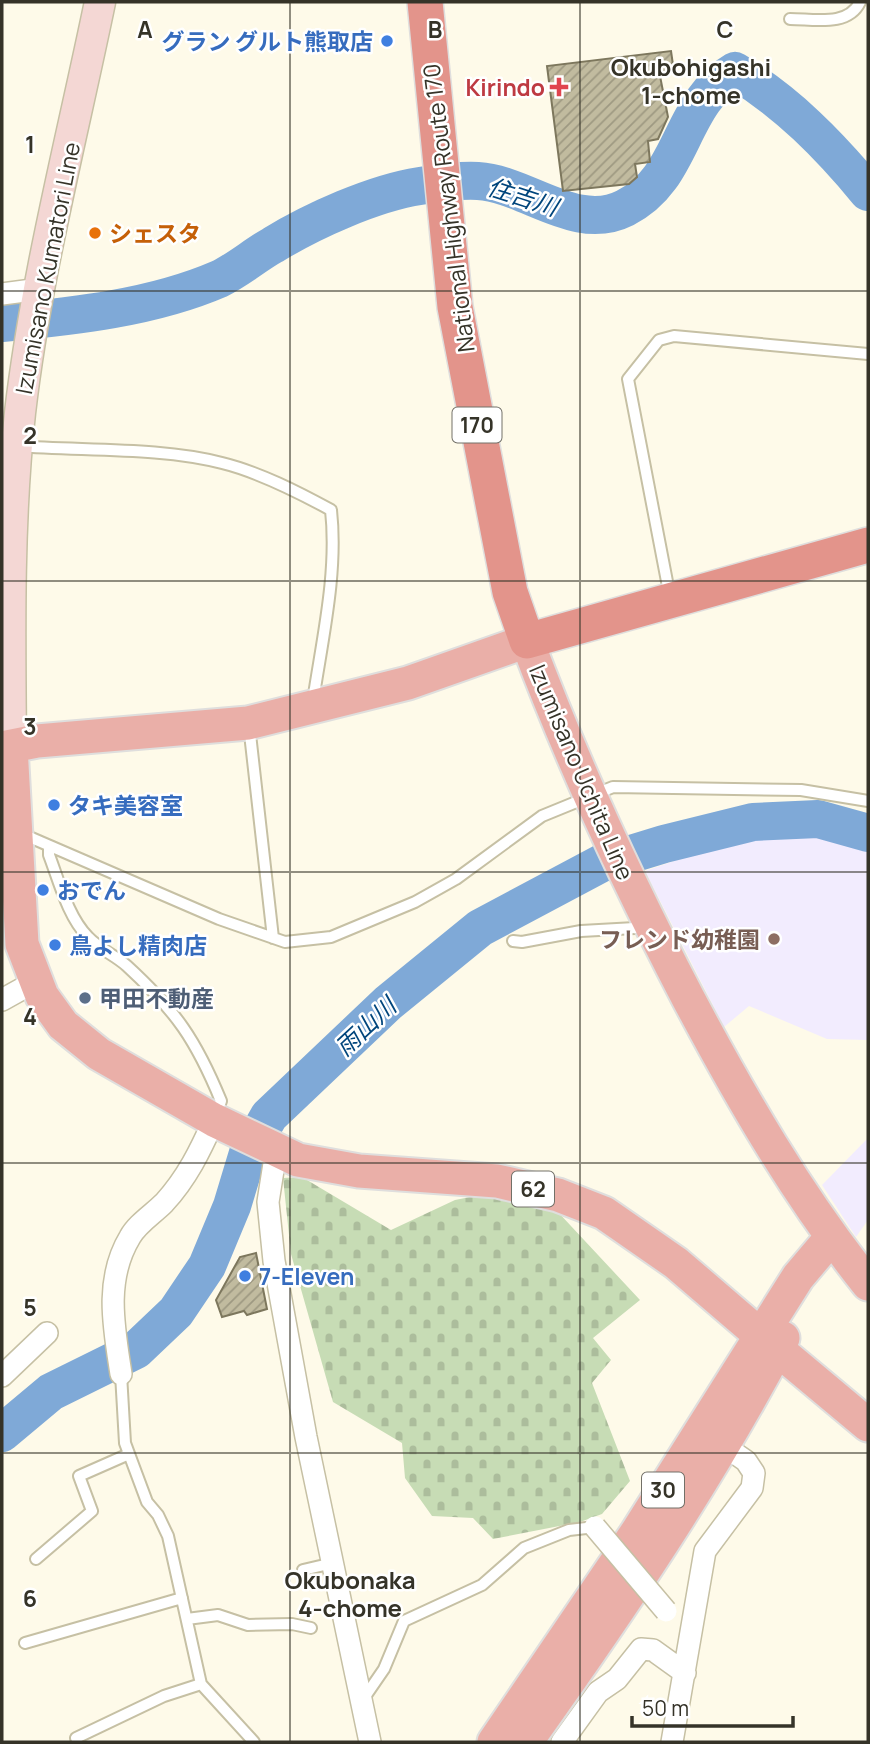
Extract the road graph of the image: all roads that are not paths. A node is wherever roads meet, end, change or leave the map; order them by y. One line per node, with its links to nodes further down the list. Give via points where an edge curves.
1 (100, 2): 6 (main road, Izumisano Kumatori Line)
2 (425, 2): 11 (highway, National Highway Route 170 / 170, via 455,307 510,592)
3 (860, 2): 4 (lane, via 855,12 843,19)
4 (790, 19)
5 (2, 294): 6 (street)
6 (39, 294): 8 (main road, Izumisano Kumatori Line)
7 (868, 354): 10 (lane, via 674,337 659,340 628,379)
8 (18, 446): 12 (lane, via 169,455 223,463 331,510 328,599); 14 (main road, Izumisano Kumatori Line)
9 (868, 544): 10 (highway)
10 (670, 599): 11 (highway)
11 (527, 640): 12 (main road, Izumisano Uchita Line, via 408,684); 15 (main road, Izumisano Uchita Line)
12 (312, 708): 13 (main road, Izumisano Uchita Line)
13 (248, 723): 14 (main road, Izumisano Uchita Line); 20 (lane)
14 (7, 747): 17 (main road, 62)
15 (589, 794): 16 (lane, via 613,787 668,786 801,790); 19 (main road, Izumisano Uchita Line); 20 (lane, via 542,816 456,879 415,902 331,937 285,942)
16 (868, 801)
17 (9, 832): 18 (lane); 22 (main road, 62, via 22,944)
18 (49, 847): 20 (lane); 24 (lane, via 73,916 87,937 125,965 184,1025 222,1101)
19 (648, 922): 21 (lane, via 635,928); 25 (main road, Izumisano Uchita Line, via 752,1117)
20 (273, 938)
21 (513, 941)
22 (36, 981): 23 (street); 24 (main road, 62, via 62,1026 99,1054)
23 (2, 1000)
24 (248, 1137): 28 (main road, 62, via 298,1160 359,1171 497,1181 558,1195 604,1213 677,1263); 30 (street, via 193,1167 130,1236 111,1305); 36 (street, via 268,1202 274,1261)
25 (831, 1238): 26 (main road, Izumisano Uchita Line); 28 (main road, 30)
26 (868, 1284)
27 (47, 1333): 29 (street)
28 (768, 1342): 31 (main road, 62); 32 (main road, 30); 50 (main road, 30)
29 (5, 1367)
30 (121, 1374): 33 (lane)
31 (868, 1425)
32 (723, 1445): 40 (street, via 746,1461 754,1473 752,1488 705,1551); 51 (main road, 30, via 618,1611)
33 (129, 1454): 35 (lane, via 79,1476 92,1511); 38 (lane, via 147,1502 168,1536)
34 (595, 1527): 40 (street, bridge, via 666,1611); 45 (lane, via 569,1530 524,1548 482,1585 404,1621 384,1669)
35 (36, 1559)
36 (333, 1563): 37 (lane); 45 (street)
37 (303, 1570)
38 (182, 1598): 39 (lane); 42 (lane)
39 (187, 1619): 41 (lane, via 218,1615 248,1625); 44 (lane)
40 (694, 1620): 43 (street)
41 (311, 1628)
42 (25, 1643)
43 (685, 1673): 52 (street, via 653,1650 641,1649 617,1679 598,1692); 53 (street)
44 (201, 1684): 46 (lane, via 164,1696); 47 (lane)
45 (362, 1702): 49 (street)
46 (76, 1738)
47 (251, 1738): 48 (lane)
48 (236, 1742)
49 (370, 1742)
50 (494, 1742)
51 (526, 1742)
52 (562, 1742)
53 (672, 1742)

